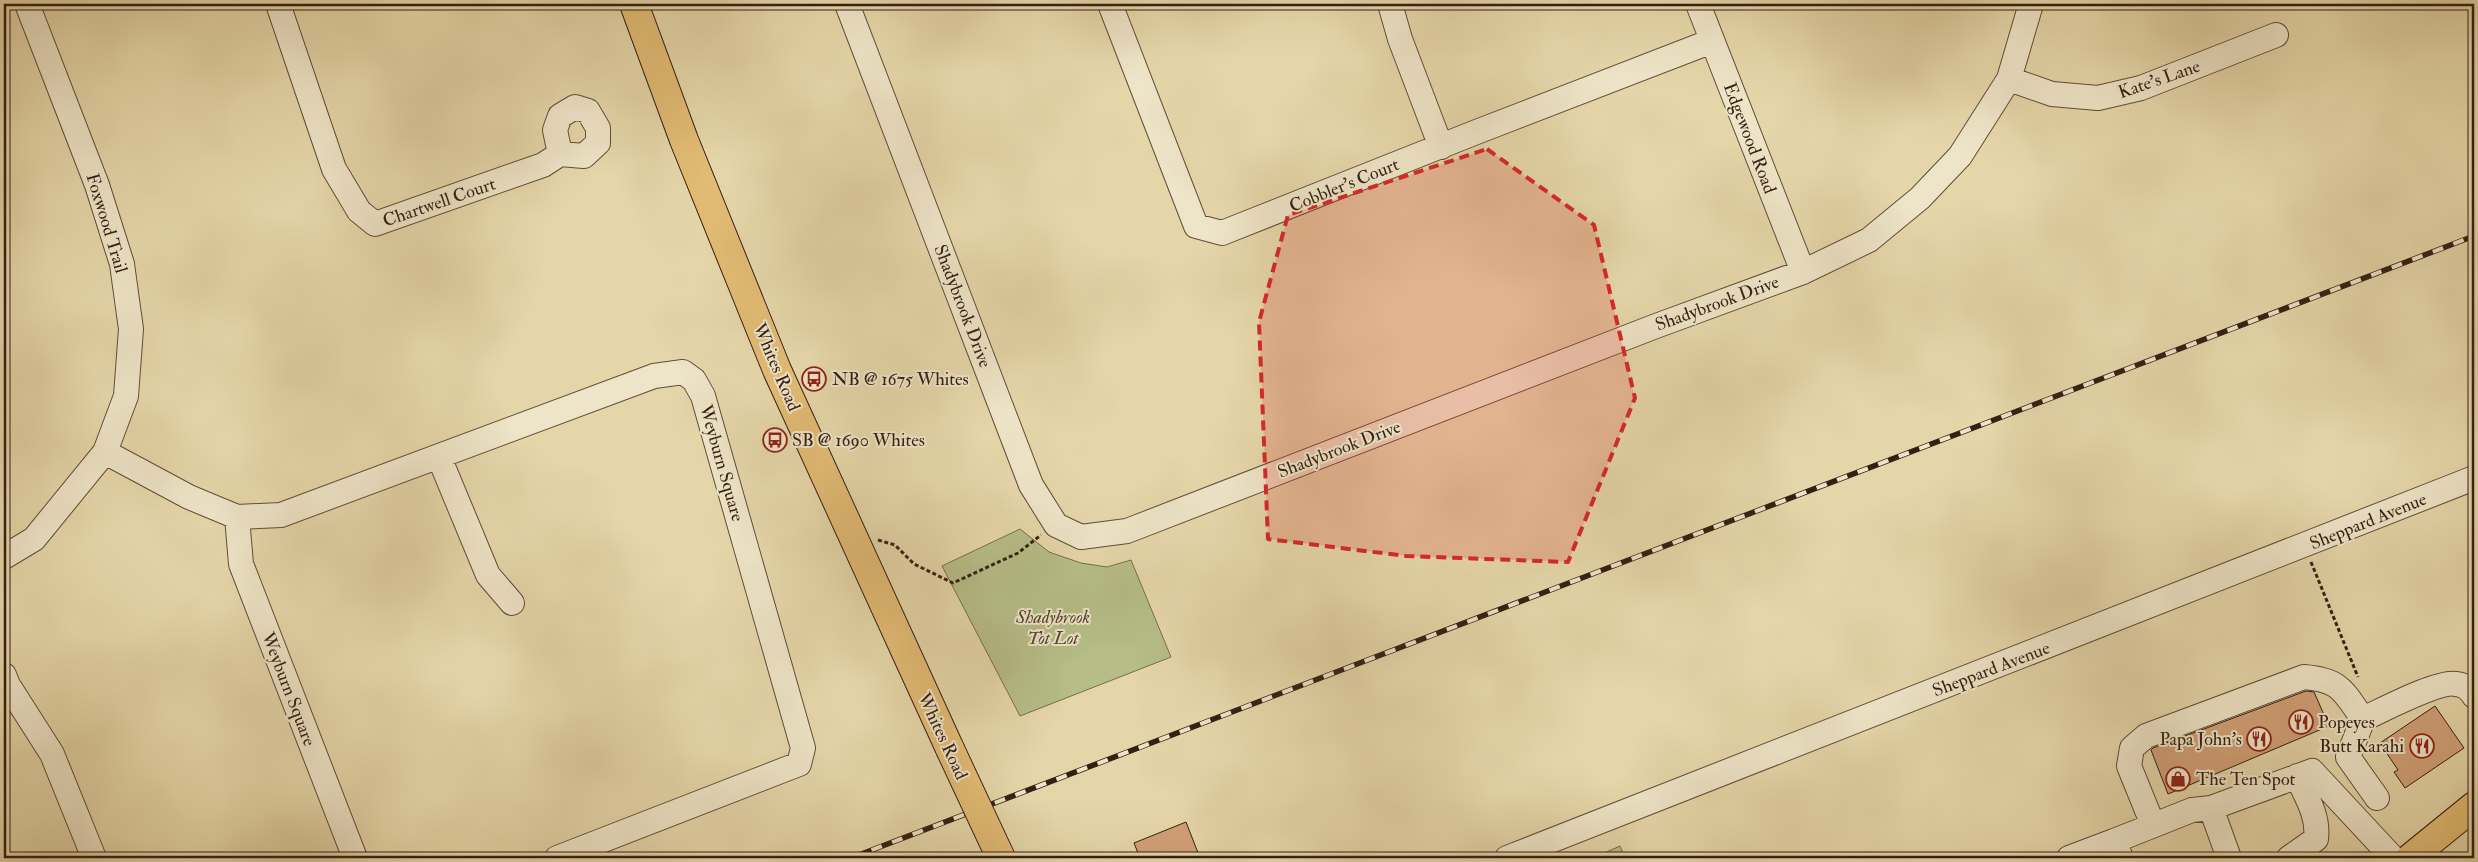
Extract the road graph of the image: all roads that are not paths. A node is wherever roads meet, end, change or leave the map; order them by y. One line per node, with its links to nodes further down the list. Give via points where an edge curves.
1 (27, 4): 15 (street, Foxwood Trail, via 97,185 122,264 131,329 126,396)
2 (278, 4): 13 (street, Chartwell Court, via 334,169 360,211 376,224 543,165)
3 (634, 4): 34 (main road, Whites Road, bridge, via 684,140 777,370)
4 (847, 4): 14 (street, Shadybrook Drive, via 1031,485 1056,524 1081,537 1127,532 1647,329)
5 (1110, 4): 12 (street, Cobbler's Court, via 1196,226 1222,234)
6 (1390, 4): 12 (street, via 1400,40)
7 (1698, 4): 10 (street, Edgewood Road)
8 (2031, 4): 11 (street, Shadybrook Drive)
9 (2276, 36): 11 (street, Kate's Lane, via 2141,88 2098,98 2052,94)
10 (1712, 42): 12 (street, Cobbler's Court); 14 (street, Edgewood Road)
11 (2009, 79): 14 (street, Shadybrook Drive, via 1960,156 1920,198 1869,240)
12 (1441, 147)
13 (560, 154)
14 (1803, 272)
15 (105, 452): 18 (street, Weyburn Square, via 189,497); 19 (street, Foxwood Trail, via 34,539)
16 (439, 457): 18 (street, Weyburn Square, via 281,515); 20 (street, via 488,575); 33 (street, Weyburn Square, via 654,376 683,372 694,380 703,396 803,748 799,764)
17 (2474, 478): 35 (street, Sheppard Avenue)
18 (238, 517): 32 (street, Weyburn Square, via 240,564)
19 (4, 557)
20 (512, 603)
21 (4, 675): 31 (street, via 52,754)
22 (2474, 696): 23 (street, via 2469,688 2455,683 2436,687)
23 (2363, 719): 24 (street); 29 (street, via 2341,687 2324,678 2304,677 2146,736 2132,748 2129,766)
24 (2348, 757): 25 (street); 26 (street)
25 (2305, 774): 28 (street); 38 (street, via 2318,828 2316,839); 39 (street)
26 (2377, 798)
27 (2474, 806): 40 (main road)
28 (2210, 808): 29 (street, via 2192,810); 37 (street)
29 (2154, 825): 30 (street)
30 (2118, 850): 36 (street)
31 (94, 858)
32 (355, 858)
33 (557, 858)
34 (1001, 858)
35 (1507, 858)
36 (2069, 858)
37 (2228, 858)
38 (2289, 858)
39 (2393, 858)
40 (2410, 858)

